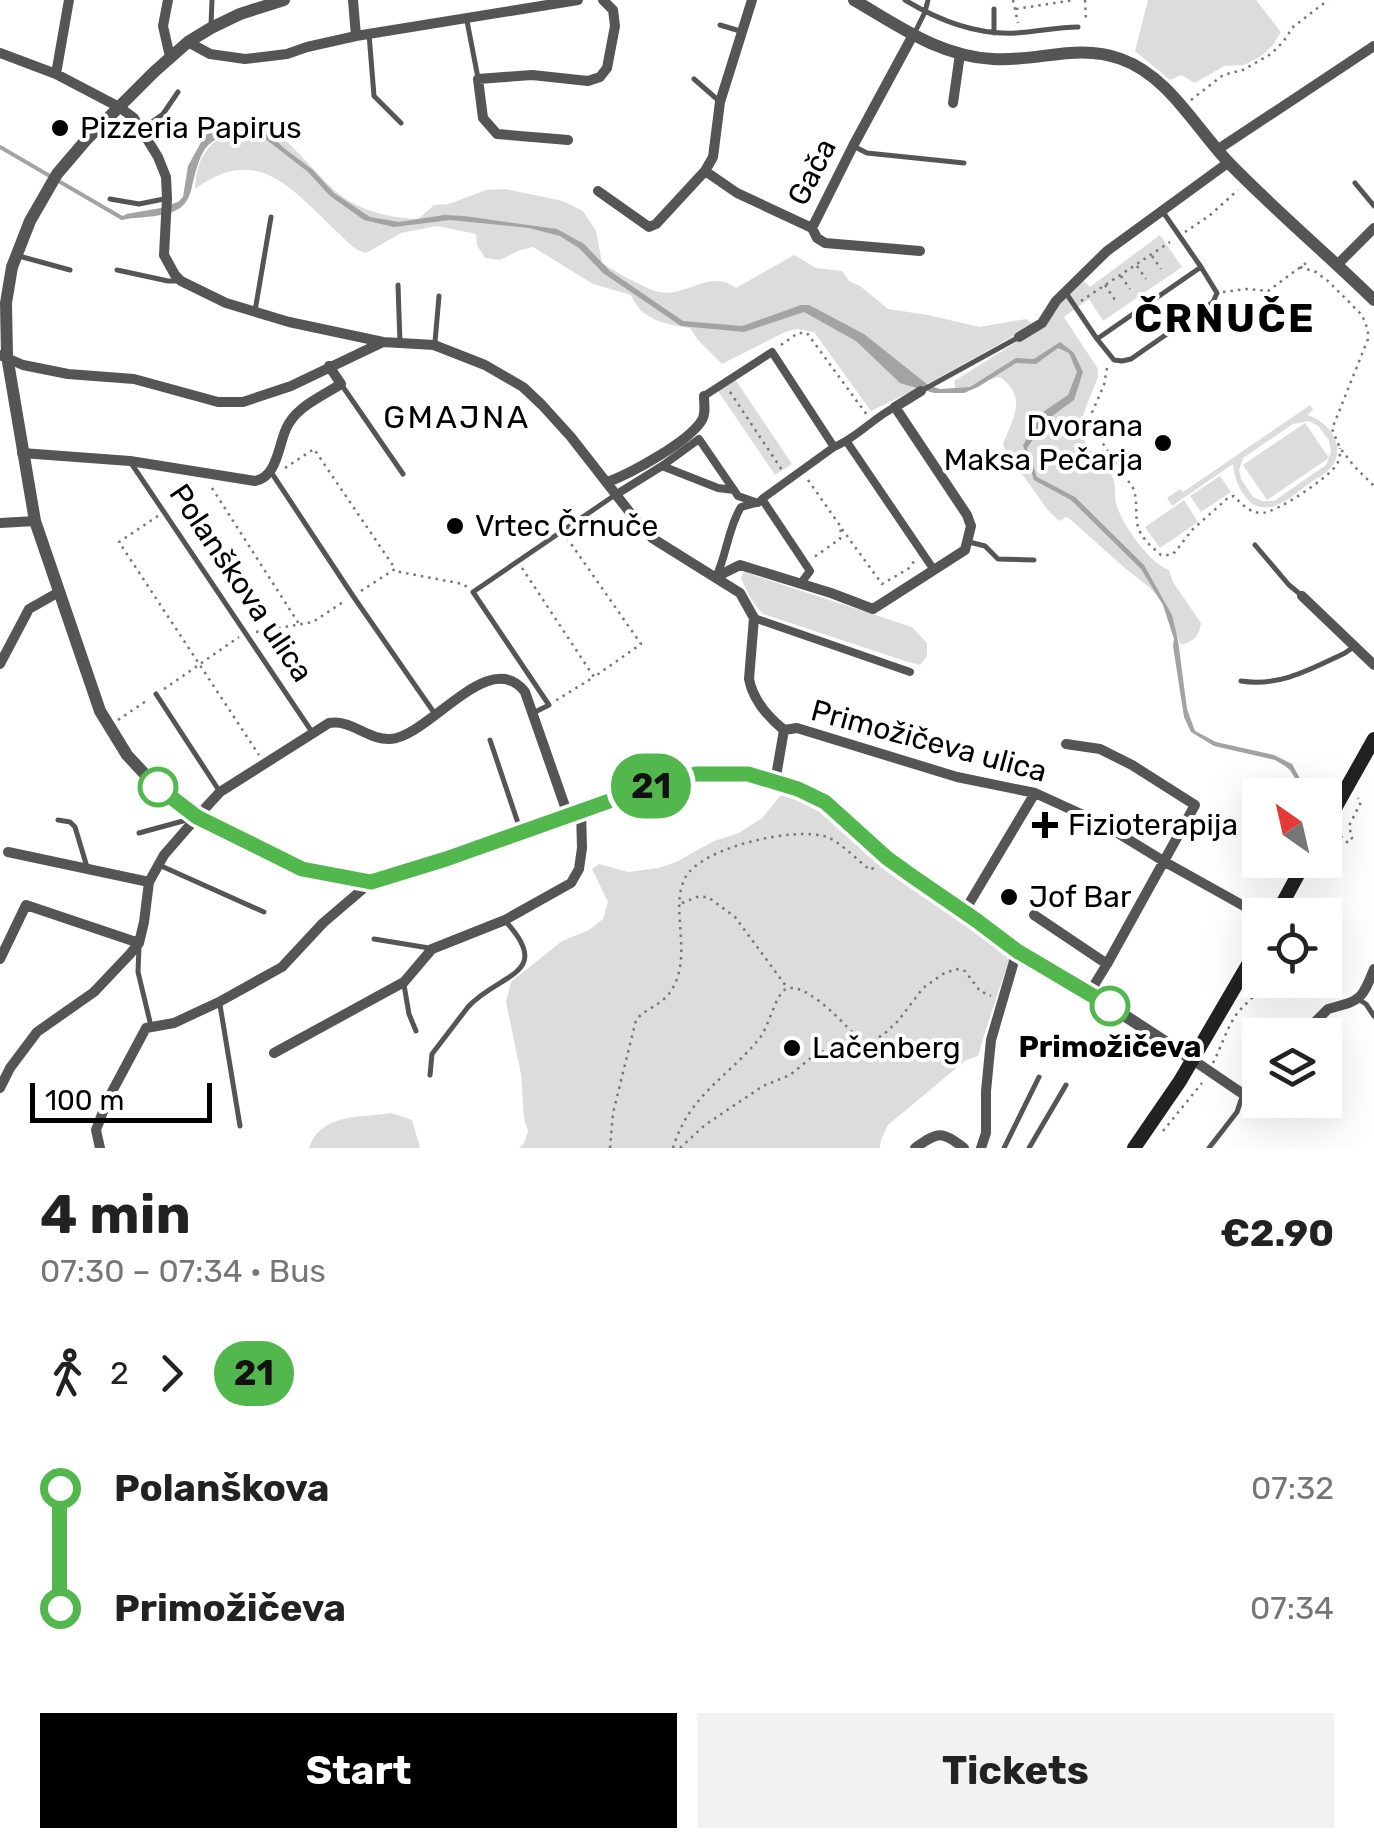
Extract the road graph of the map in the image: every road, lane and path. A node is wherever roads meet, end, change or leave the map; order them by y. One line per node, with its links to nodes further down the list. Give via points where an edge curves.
1 (69, 0): 34 (street)
2 (168, 0): 33 (street)
3 (212, 0): 23 (lane)
4 (284, 0): 15 (street)
5 (352, 0): 28 (street)
6 (578, 0): 19 (street)
7 (603, 0): 36 (street, via 615,26 608,68 600,77)
8 (752, 0): 24 (street)
9 (854, 0): 27 (street)
10 (905, 0): 18 (lane)
11 (928, 0): 18 (lane)
12 (1012, 0): 17 (path)
13 (1074, 0): 17 (path)
14 (1328, 0): 41 (path, via 1272,54 1223,74)
15 (257, 4): 23 (street)
16 (994, 8): 25 (lane)
17 (1016, 9): 22 (path)
18 (925, 12): 25 (lane); 27 (lane)
19 (466, 18): 26 (street); 36 (lane)
20 (720, 25): 24 (lane)
21 (1078, 26): 25 (lane)
22 (1018, 27)
23 (211, 28): 29 (street)
24 (743, 31): 38 (street)
25 (994, 33)
26 (369, 34): 28 (street); 42 (lane, via 374,96)
27 (913, 35): 32 (street); 45 (street, Gača)
28 (356, 36): 29 (street, via 246,59 210,54)
29 (188, 42): 33 (street)
30 (1374, 46): 46 (street)
31 (0, 53): 34 (street)
32 (960, 54): 39 (street); 41 (street, via 995,59 1107,54 1147,73)
33 (170, 57): 40 (street)
34 (56, 74): 40 (street)
35 (694, 79): 38 (lane)
36 (478, 80): 44 (street, via 483,118 497,134)
37 (178, 92): 43 (lane)
38 (720, 102): 49 (street, via 714,156)
39 (953, 103)
40 (119, 107): 43 (street); 64 (street, via 55,178)
41 (1182, 107): 46 (street)
42 (401, 124)
43 (142, 129): 54 (street, via 163,168)
44 (568, 140)
45 (853, 146): 48 (lane); 58 (street, Gača)
46 (1217, 150): 47 (street)
47 (1228, 162): 50 (street); 56 (street)
48 (964, 163)
49 (705, 171): 52 (street, via 650,227); 58 (street)
50 (1250, 182): 60 (path); 61 (street)
51 (1355, 183): 55 (lane)
52 (598, 191)
53 (110, 199): 54 (lane)
54 (167, 205): 74 (street, via 164,255)
55 (1374, 206)
56 (1163, 211): 60 (lane); 78 (street)
57 (271, 217): 84 (lane)
58 (812, 228): 62 (street, Gača, via 825,243)
59 (1374, 228): 66 (street)
60 (1180, 236): 63 (path); 67 (lane)
61 (1323, 251): 66 (street); 68 (path)
62 (920, 252)
63 (1151, 254): 65 (path); 69 (path)
64 (16, 255): 70 (lane); 91 (street)
65 (1136, 264): 72 (path); 73 (path)
66 (1338, 264): 82 (street)
67 (1201, 267): 79 (lane); 86 (lane)
68 (1300, 267): 79 (path, via 1268,291); 103 (path, via 1328,281 1368,330 1332,430)
69 (1161, 269)
70 (70, 270)
71 (117, 270): 74 (lane)
72 (1121, 275): 76 (path); 77 (path)
73 (1146, 279)
74 (181, 280): 84 (street)
75 (398, 285): 88 (lane)
76 (1105, 285): 81 (path); 83 (path)
77 (1130, 290)
78 (1065, 291): 83 (lane); 85 (street, via 1042,323)
79 (1217, 292): 92 (lane, via 1213,302 1131,359)
80 (439, 296): 89 (lane)
81 (1115, 300)
82 (1374, 300)
83 (1074, 305): 86 (lane)
84 (254, 311): 87 (street)
85 (1019, 337): 96 (lane)
86 (1096, 339): 92 (lane)
87 (383, 342): 88 (street); 93 (street)
88 (400, 342): 89 (street)
89 (434, 346): 112 (street, via 523,388)
90 (772, 352): 94 (street); 99 (path, via 807,333); 102 (street)
91 (3, 356): 93 (street, via 218,402 262,397); 104 (street)
92 (1114, 360): 103 (path, via 1091,426 1133,488 1138,526 1161,555 1175,552 1229,496 1257,512 1282,506 1330,472)
93 (330, 366): 95 (street)
94 (723, 383): 97 (street); 111 (path)
95 (341, 384): 109 (street, via 294,413); 110 (lane)
96 (921, 392): 98 (street)
97 (704, 396): 100 (street)
98 (894, 406): 99 (street); 122 (street, via 968,516)
99 (872, 422): 101 (street)
100 (696, 435): 106 (street); 112 (street); 114 (street)
101 (847, 442): 102 (street); 124 (street)
102 (834, 447): 107 (street)
103 (1340, 448): 113 (path)
104 (22, 452): 105 (street); 118 (street)
105 (130, 461): 108 (street); 117 (lane, Polanškova ulica)
106 (662, 466): 114 (street); 115 (street)
107 (801, 471): 111 (street); 120 (path)
108 (203, 473): 109 (street, via 255,481); 137 (path)
109 (272, 474): 128 (path, via 314,450); 134 (lane)
110 (403, 474)
111 (788, 480): 116 (street)
112 (608, 482): 115 (street)
113 (1374, 486)
114 (734, 490): 116 (street)
115 (617, 494): 121 (lane); 130 (street, via 652,538)
116 (760, 501): 127 (street); 130 (street, via 741,506)
117 (164, 512): 138 (lane, Polanškova ulica); 141 (path, via 119,542)
118 (35, 521): 119 (street); 132 (street)
119 (0, 524)
120 (841, 527): 124 (path, via 882,584 908,569); 127 (path, via 840,539)
121 (563, 533): 126 (lane); 144 (path, via 641,644)
122 (966, 542): 125 (lane, via 985,546 998,560); 129 (street, via 965,550)
123 (1255, 544): 135 (lane)
124 (921, 551): 129 (street)
125 (1034, 560)
126 (518, 562): 133 (lane); 144 (path)
127 (805, 563): 131 (street, via 810,571)
128 (395, 568): 133 (path); 134 (path)
129 (934, 570): 131 (street, via 873,610)
130 (716, 576): 131 (street, via 740,566); 136 (street, via 740,593)
131 (801, 584)
132 (58, 592): 140 (street, via 29,608); 150 (street)
133 (473, 592): 147 (lane)
134 (352, 596): 137 (path); 148 (lane)
135 (1302, 596): 139 (street)
136 (754, 618): 143 (street); 151 (street, Primožičeva ulica, via 751,689)
137 (300, 626): 138 (path)
138 (244, 634): 141 (path); 152 (lane, Polanškova ulica)
139 (1354, 645): 142 (street); 145 (lane, via 1295,677)
140 (0, 664)
141 (198, 665): 146 (path); 156 (path)
142 (1374, 665)
143 (910, 672)
144 (594, 678): 147 (path)
145 (1241, 681)
146 (156, 694): 150 (path); 158 (lane)
147 (549, 705): 149 (lane)
148 (435, 714): 149 (street, via 500,677 518,683); 152 (street, via 392,739 340,721)
149 (532, 714): 162 (street)
150 (109, 726): 163 (street, via 154,784)
151 (784, 730): 157 (street, Primožičeva ulica); 159 (street, Primožičeva ulica, via 797,728 957,777)
152 (312, 732): 156 (street)
153 (1374, 739): 161 (main road)
154 (490, 740): 165 (lane)
155 (1066, 744): 170 (street, Primožičeva ulica, via 1100,749 1132,764 1195,805)
156 (264, 762): 158 (street)
157 (775, 782): 162 (street, via 748,774 696,774); 169 (street, via 825,802)
158 (220, 792): 163 (street)
159 (1035, 793): 170 (street, Primožičeva ulica); 178 (street)
160 (1354, 794): 167 (path, via 1361,802 1349,826 1352,838 1348,843)
161 (1342, 803)
162 (574, 813): 165 (street); 180 (street, via 582,848 571,883)
163 (197, 817): 166 (lane); 171 (street); 174 (street, via 302,869)
164 (58, 820): 172 (lane, via 76,827)
165 (520, 832): 174 (street)
166 (139, 833)
167 (1342, 837)
168 (8, 852): 172 (street)
169 (887, 858): 175 (path, via 870,870 830,838 758,840 692,868); 178 (street)
170 (1165, 862): 176 (street, Primožičeva ulica); 186 (street, Primožičeva ulica)
171 (158, 866): 173 (street); 177 (lane)
172 (88, 870): 173 (street)
173 (148, 882): 182 (street)
174 (371, 882): 194 (street, via 282,967)
175 (680, 904): 190 (path, via 708,897 735,917); 210 (path, via 682,964 671,992 636,1020)
176 (1242, 906)
177 (264, 912)
178 (964, 912): 184 (street)
179 (1034, 916): 186 (street)
180 (504, 920): 183 (street); 202 (lane, via 526,948 521,966 468,1007 432,1054)
181 (374, 939): 183 (lane)
182 (138, 943): 185 (street, via 26,905); 197 (lane); 205 (street, via 94,992 36,1032)
183 (432, 949): 189 (street)
184 (1017, 951): 191 (street); 192 (street)
185 (0, 959)
186 (1108, 964): 192 (street, Primožičeva ulica)
187 (1374, 969): 193 (street)
188 (1242, 975): 201 (main road)
189 (404, 982): 198 (lane); 200 (street)
190 (788, 988): 199 (path, via 816,999); 211 (path, via 778,994 763,1035 692,1108)
191 (1006, 994): 199 (path, via 980,991 965,971 942,974 898,1022); 215 (street, via 991,1040)
192 (1088, 994): 201 (street)
193 (1358, 999): 195 (lane); 196 (street)
194 (219, 1002): 197 (street); 208 (lane)
195 (1374, 1016)
196 (1319, 1018)
197 (151, 1026): 209 (street, via 107,1101 96,1130)
198 (416, 1031)
199 (864, 1045): 212 (path, via 818,1052)
200 (274, 1053)
201 (1193, 1060): 206 (street); 218 (main road)
202 (430, 1075)
203 (1039, 1077): 216 (lane)
204 (1066, 1084): 217 (lane)
205 (0, 1088)
206 (1242, 1093)
207 (1242, 1097): 219 (lane)
208 (240, 1126)
209 (100, 1148)
210 (610, 1148)
211 (673, 1148)
212 (680, 1148)
213 (916, 1148): 214 (street, via 934,1134)
214 (964, 1148)
215 (981, 1148)
216 (1004, 1148)
217 (1029, 1148)
218 (1134, 1148)
219 (1209, 1148)

